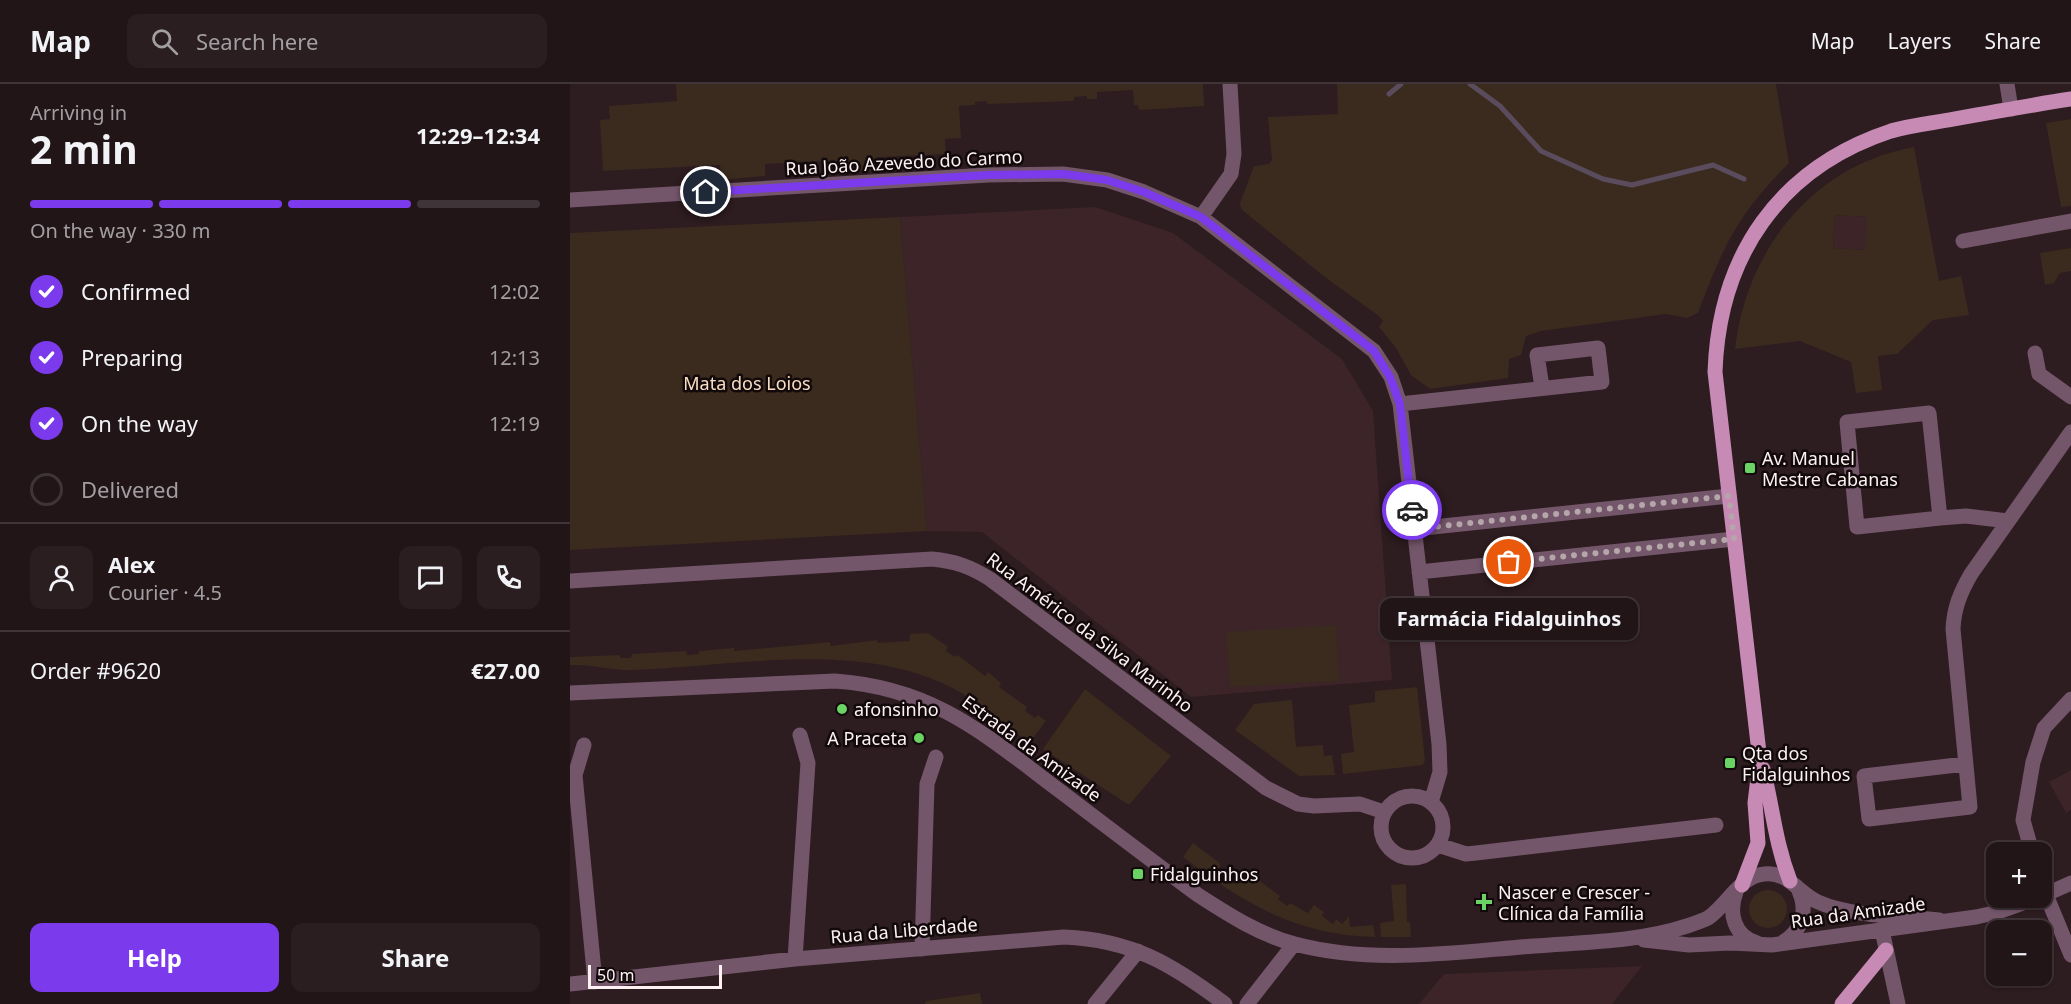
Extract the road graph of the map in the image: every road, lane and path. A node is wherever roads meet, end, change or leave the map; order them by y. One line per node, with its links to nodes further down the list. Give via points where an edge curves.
1 (1230, 84): 6 (street, via 1234,153 1231,174)
2 (2007, 84): 4 (street)
3 (2071, 99): 4 (main road)
4 (2011, 109): 14 (main road, via 1893,130 1860,143 1827,160 1798,182 1754,232 1728,287 1716,354)
5 (570, 200): 6 (street, Rua João Azevedo do Carmo, via 1064,174 1107,180)
6 (1201, 217): 12 (street, Rua João Azevedo do Carmo, via 1374,351)
7 (2071, 221): 8 (street)
8 (1963, 241)
9 (2035, 353): 11 (street, via 2039,374)
10 (1542, 387): 10 (street, via 1602,382 1598,348 1537,355); 12 (street)
11 (2071, 397)
12 (1400, 404): 17 (street, Rua João Azevedo do Carmo)
13 (2071, 432): 16 (street)
14 (1729, 496): 17 (street); 18 (main road)
15 (1940, 519): 15 (street, via 1929,413 1847,422 1857,527); 16 (street, via 1966,516)
16 (2008, 520): 27 (street, via 1960,591 1954,610)
17 (1414, 529): 19 (street, Rua João Azevedo do Carmo)
18 (1734, 539): 19 (street); 26 (main road)
19 (1419, 572): 28 (street, Rua João Azevedo do Carmo, via 1440,755 1440,772)
20 (570, 581): 29 (street, Rua Américo da Silva Marinho, via 932,559 952,561 990,579 1284,799 1314,806 1360,804)
21 (570, 693): 43 (street, Estrada da Amizade, via 834,681 866,683 921,699 976,728 1198,896 1255,929)
22 (2071, 699): 31 (street, via 2044,728 2033,762 2023,820)
23 (800, 735): 50 (street, via 808,763)
24 (584, 745): 51 (street, via 575,775)
25 (936, 757): 45 (street, via 927,784)
26 (1760, 761): 34 (main road, via 1771,799 1778,850); 35 (main road, via 1755,803 1758,843)
27 (1965, 764): 27 (street, via 1864,776 1869,819 1970,807)
28 (1431, 802): 29 (street, via 1419,796 1405,796 1392,802); 32 (street, via 1443,822)
29 (1384, 812): 32 (street, via 1380,825 1382,839 1401,857 1415,859 1428,855)
30 (1716, 825): 32 (street, via 1476,854)
31 (2029, 842)
32 (1438, 845)
33 (2071, 883): 36 (street, Rua da Amizade)
34 (1794, 884): 35 (street, Rua da Amizade, via 1766,873); 39 (street, Rua da Amizade, via 1816,901 1840,910); 42 (street, Rua da Amizade, via 1803,903 1802,921 1791,937)
35 (1739, 888): 41 (street, Rua da Amizade, via 1708,918); 44 (street, via 1732,910 1737,928)
36 (2052, 890)
37 (2007, 908): 39 (street, Rua da Amizade)
38 (2049, 908): 48 (street)
39 (1939, 920): 40 (street, Rua da Amizade)
40 (1882, 930): 42 (street, Rua da Amizade); 46 (street)
41 (1632, 939): 44 (street, Rua da Amizade, via 1689,945); 49 (street, Rua da Amizade)
42 (1782, 942): 44 (street, Rua da Amizade)
43 (1294, 944): 49 (street, Estrada da Amizade, via 1336,952); 55 (street)
44 (1762, 945)
45 (922, 948): 47 (street, Rua da Liberdade, via 1064,937 1102,941); 50 (street, Rua da Liberdade)
46 (1886, 950): 56 (main road); 57 (street)
47 (1138, 951): 53 (street); 54 (street, Rua da Liberdade, via 1161,960)
48 (2071, 955)
49 (1402, 956)
50 (795, 959): 51 (street, Rua da Liberdade)
51 (595, 982): 52 (street, Rua da Liberdade)
52 (570, 984)
53 (1095, 1004)
54 (1225, 1004)
55 (1247, 1004)
56 (1842, 1004)
57 (1898, 1004)

